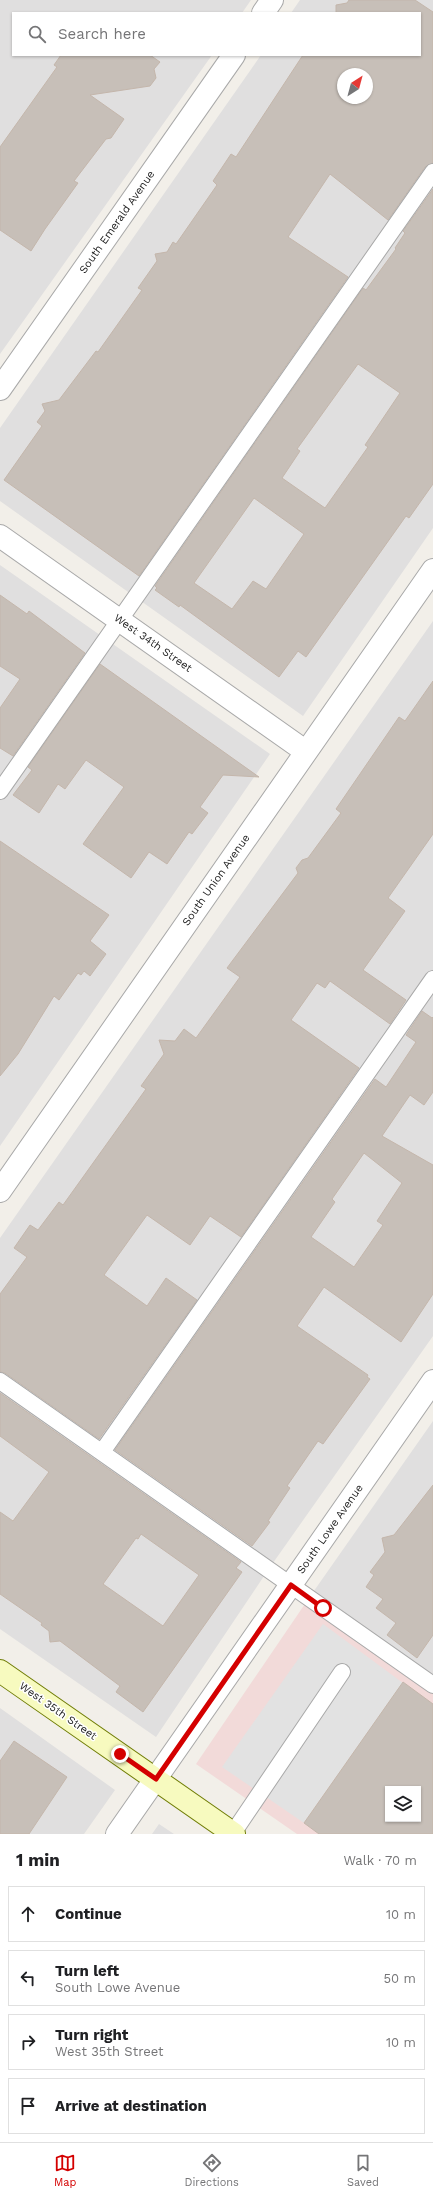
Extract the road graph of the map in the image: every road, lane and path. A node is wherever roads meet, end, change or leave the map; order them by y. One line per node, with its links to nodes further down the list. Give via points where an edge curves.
1 (272, 0): 2 (street)
2 (264, 12)
3 (233, 56): 5 (street, South Emerald Avenue)
4 (433, 172): 8 (lane)
5 (0, 389)
6 (0, 536): 8 (street, West 34th Street)
7 (433, 570): 9 (street, South Union Avenue)
8 (120, 620): 9 (street, West 34th Street); 10 (lane)
9 (305, 751): 12 (street, South Union Avenue)
10 (0, 791)
11 (433, 979): 15 (lane)
12 (0, 1191)
13 (0, 1381): 15 (lane)
14 (433, 1381): 16 (street, South Lowe Avenue)
15 (102, 1452): 16 (lane)
16 (291, 1585): 19 (lane); 20 (street, South Lowe Avenue)
17 (0, 1671): 20 (main road, West 35th Street)
18 (342, 1672): 21 (lane)
19 (433, 1685)
20 (156, 1779): 21 (main road, West 35th Street); 22 (street, South Lowe Avenue)
21 (234, 1833)
22 (117, 1834)

